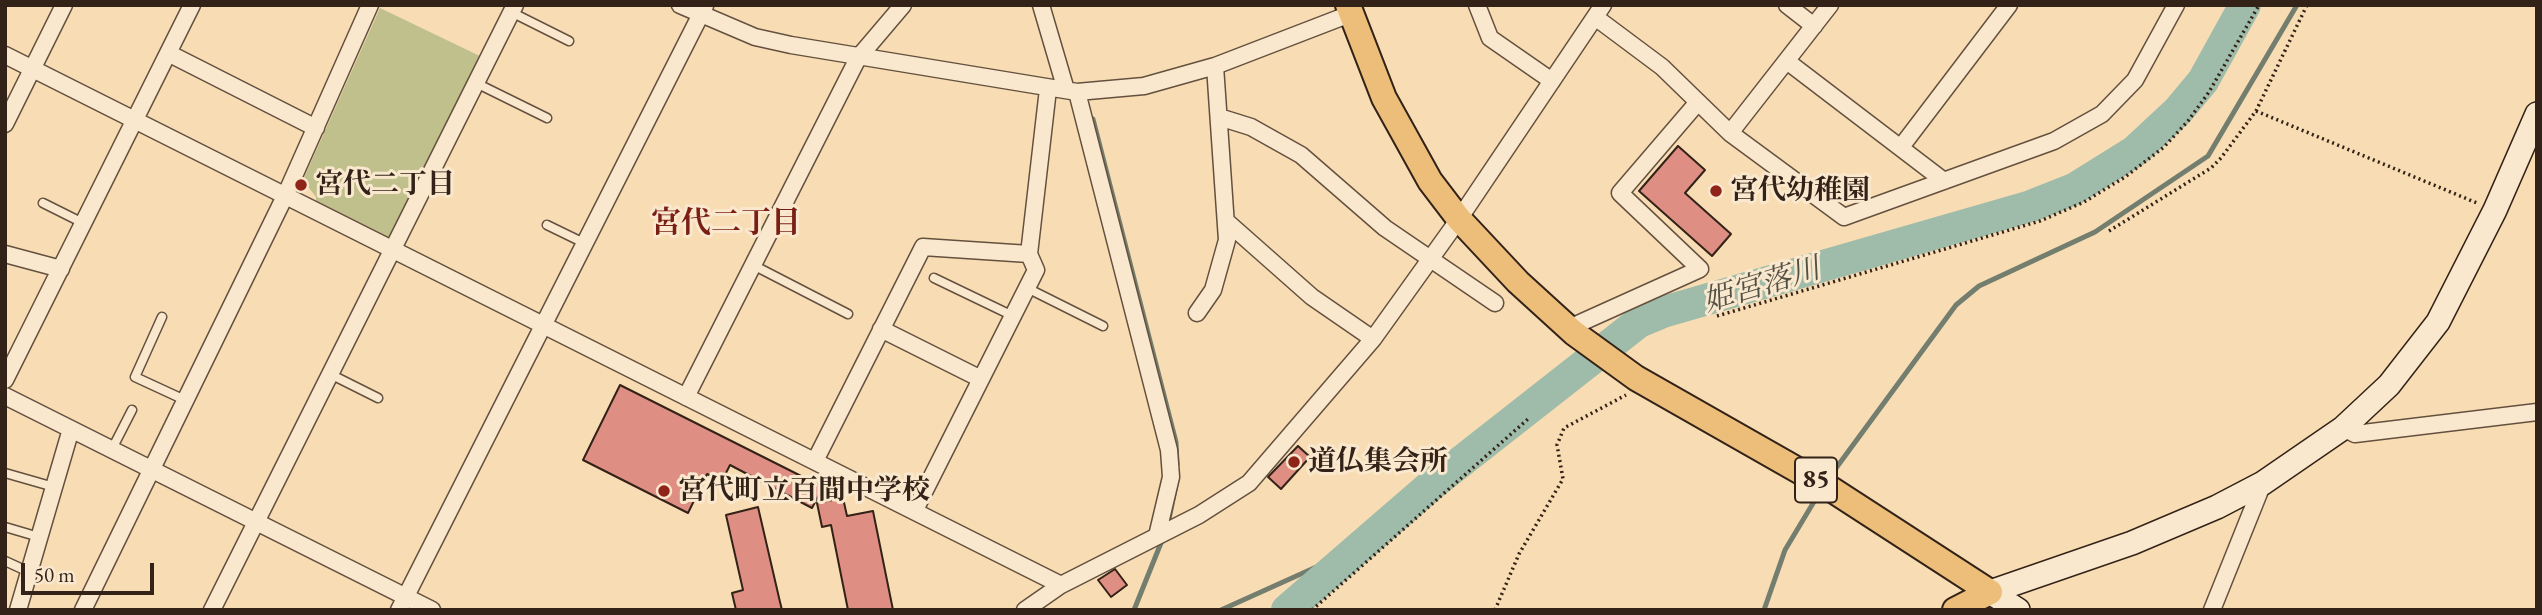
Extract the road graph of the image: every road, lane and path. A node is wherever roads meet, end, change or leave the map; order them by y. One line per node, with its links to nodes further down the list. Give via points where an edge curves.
1 (64, 5): 25 (street)
2 (192, 5): 20 (street)
3 (370, 5): 37 (street)
4 (680, 5): 15 (street)
5 (903, 5): 22 (street)
6 (1041, 5): 29 (street)
7 (1478, 5): 26 (street, via 1490,38)
8 (1787, 5): 18 (street)
9 (1830, 5): 18 (street)
10 (2008, 5): 39 (street)
11 (2259, 5): 62 (path, via 2188,121 2154,154 2084,202 2040,220)
12 (2307, 5): 31 (path)
13 (2173, 7): 40 (street, via 2135,80 2102,114 2054,141)
14 (513, 9): 19 (lane); 27 (street)
15 (702, 9): 22 (street, via 755,37); 49 (street)
16 (1349, 9): 24 (street); 44 (main road, 85, via 1399,126 1430,181)
17 (1599, 11): 26 (street); 30 (street)
18 (1814, 26): 23 (street)
19 (569, 40)
20 (168, 53): 35 (street); 37 (street)
21 (5, 55): 25 (street)
22 (858, 58): 28 (street); 54 (street)
23 (1788, 61): 38 (street); 39 (street)
24 (1214, 66): 29 (street, via 1144,86); 33 (street)
25 (33, 68): 35 (street); 36 (street)
26 (1552, 80): 44 (street)
27 (476, 83): 34 (lane); 50 (street)
28 (1048, 89): 29 (street); 52 (street)
29 (1072, 91): 91 (street, via 1169,450 1171,477)
30 (1698, 102): 38 (street); 67 (street, via 1620,193 1700,269)
31 (2256, 111): 43 (path); 48 (path, via 2211,168)
32 (2537, 114): 43 (street)
33 (1219, 117): 45 (street); 53 (street, via 1251,127 1301,155 1385,228)
34 (547, 118)
35 (134, 120): 41 (street); 46 (street)
36 (5, 124)
37 (316, 128): 41 (street)
38 (1730, 134): 40 (street, via 1844,217)
39 (1900, 147): 40 (street)
40 (1944, 181)
41 (286, 194): 50 (street); 76 (street)
42 (43, 203): 46 (lane)
43 (2495, 210): 80 (street, via 2438,322 2389,385)
44 (1459, 219): 53 (street); 67 (main road, 85)
45 (1226, 221): 59 (street, via 1227,240 1213,290); 68 (street, via 1312,297)
46 (83, 223): 55 (street)
47 (547, 225): 49 (lane)
48 (2109, 231)
49 (584, 243): 64 (street)
50 (393, 249): 64 (street); 69 (street)
51 (5, 254): 55 (street)
52 (1029, 254): 57 (street, via 1036,270); 66 (street, via 923,247)
53 (1431, 259): 58 (street); 68 (street)
54 (752, 265): 60 (lane); 74 (street)
55 (61, 269): 71 (street)
56 (934, 278): 61 (lane)
57 (1027, 288): 61 (street); 65 (lane)
58 (1495, 303)
59 (1197, 313)
60 (848, 314)
61 (1013, 316): 70 (street)
62 (1717, 316)
63 (162, 317): 76 (lane, via 135,377)
64 (543, 325): 74 (street); 97 (street)
65 (1103, 326)
66 (881, 329): 70 (street); 83 (street)
67 (1571, 330): 72 (main road, 85)
68 (1373, 339): 91 (street, via 1250,483)
69 (330, 374): 75 (lane); 89 (street)
70 (981, 379): 88 (street)
71 (5, 380)
72 (1641, 381): 96 (main road, 85, via 1831,489); 104 (path, via 1564,428 1557,445 1563,479 1519,554)
73 (5, 396): 81 (street)
74 (686, 397): 83 (street)
75 (378, 398)
76 (187, 401): 84 (street)
77 (132, 410): 82 (lane)
78 (2537, 412): 80 (street, via 2355,434)
79 (1528, 419): 103 (path)
80 (2343, 428): 86 (street)
81 (71, 429): 82 (street); 87 (street)
82 (112, 449): 84 (street)
83 (815, 461): 88 (street)
84 (154, 470): 89 (street); 99 (street)
85 (5, 473): 87 (lane)
86 (2263, 483): 96 (street, via 2132,543); 107 (street)
87 (54, 487): 92 (street)
88 (915, 510): 95 (street)
89 (257, 521): 97 (street); 100 (street)
90 (5, 527): 92 (lane)
91 (1157, 536): 95 (street)
92 (39, 537): 94 (street)
93 (5, 561): 94 (lane)
94 (29, 572): 98 (street)
95 (1061, 585): 102 (street)
96 (1990, 592): 105 (main road); 106 (street)
97 (403, 603): 101 (street)
98 (18, 610)
99 (83, 610)
100 (212, 610)
101 (432, 610)
102 (1025, 610)
103 (1312, 610)
104 (1495, 610)
105 (1955, 610)
106 (2018, 610)
107 (2212, 610)

